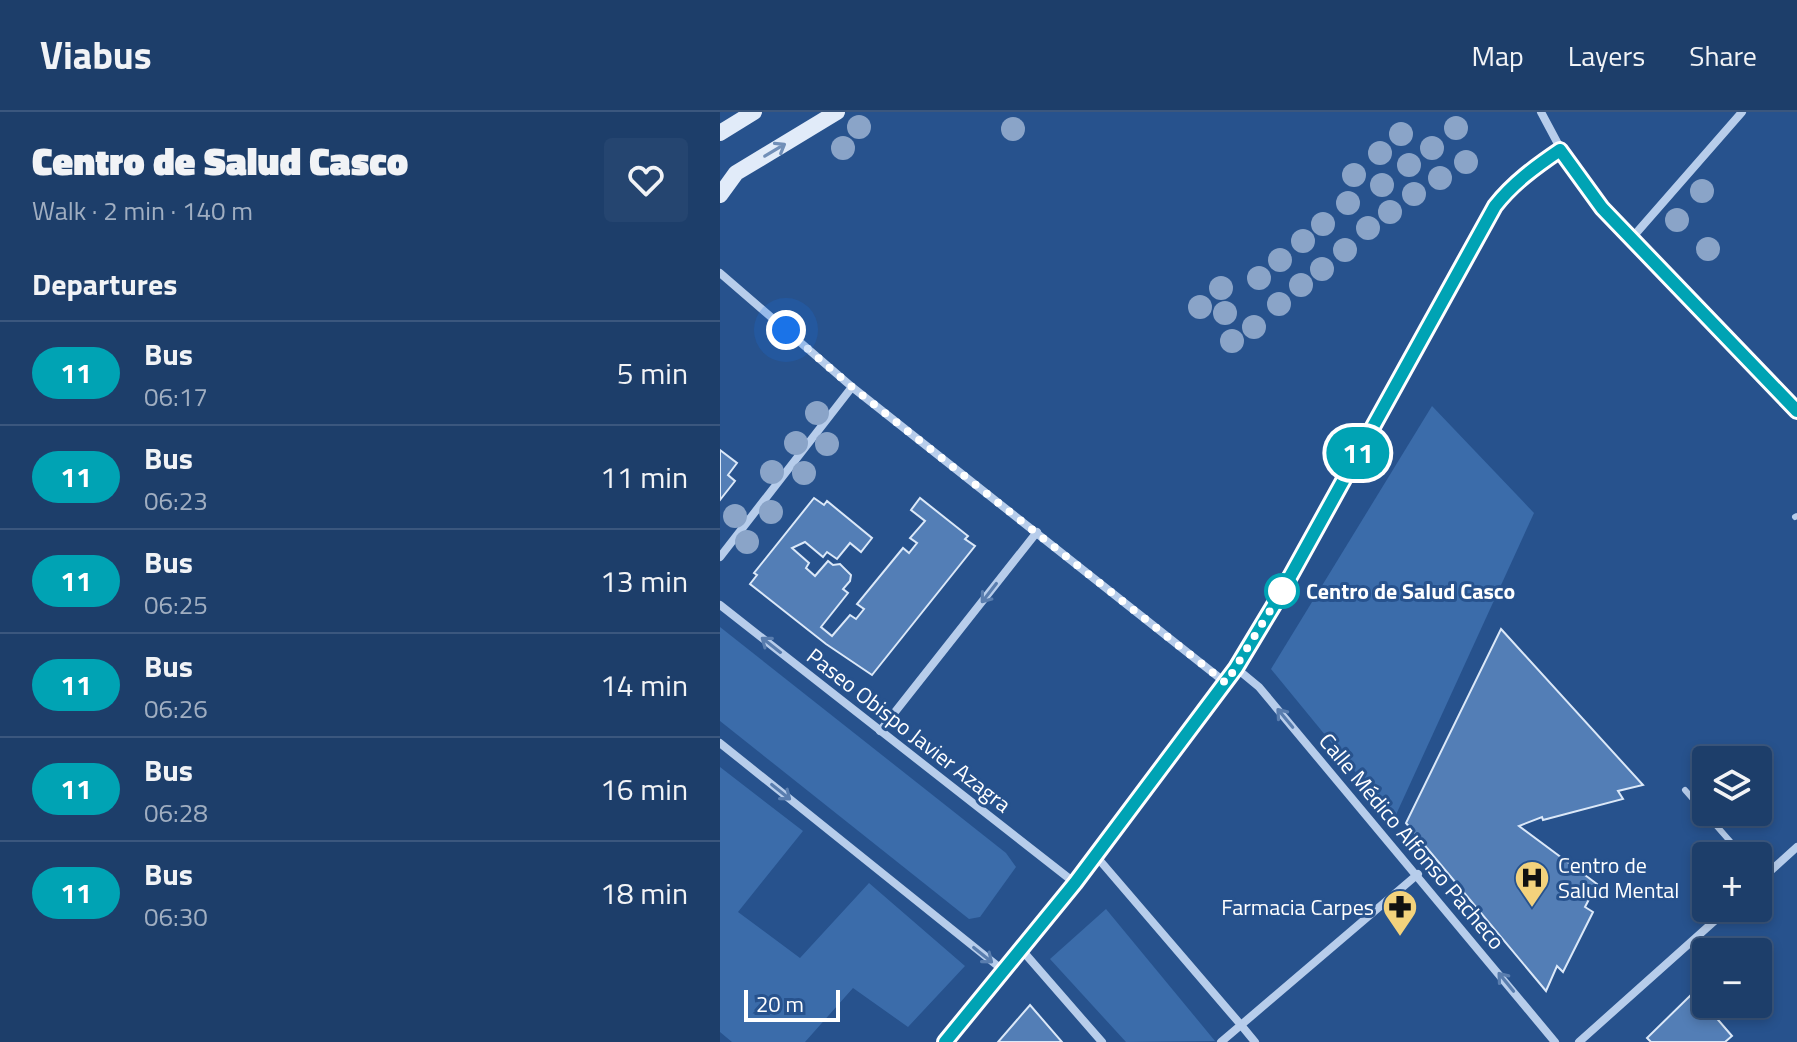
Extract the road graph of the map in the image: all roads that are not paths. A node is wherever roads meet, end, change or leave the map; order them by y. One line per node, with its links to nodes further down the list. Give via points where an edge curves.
1 (754, 112): 5 (main road)
2 (837, 112): 7 (main road, one-way to 2, via 736,173)
3 (1541, 112): 6 (street)
4 (1742, 112): 8 (street)
5 (720, 133)
6 (1560, 150): 8 (street); 15 (street, via 1509,188 1495,206)
7 (720, 195)
8 (1631, 239): 11 (street)
9 (720, 273): 10 (street)
10 (852, 387): 12 (street); 13 (street)
11 (1797, 411)
12 (1037, 532): 16 (street); 17 (street, one-way to 17)
13 (720, 557)
14 (720, 605): 17 (street, Paseo Obispo Javier Azagra, one-way to 14)
15 (1236, 668): 16 (street); 24 (street, Calle Médico Alfonso Pacheco, one-way to 15, via 1259,687)
16 (1226, 683): 22 (street)
17 (880, 731): 25 (street, Paseo Obispo Javier Azagra)
18 (720, 743): 28 (street, one-way to 28)
19 (1685, 790): 20 (lane)
20 (1731, 842)
21 (1797, 847): 23 (street)
22 (1096, 856): 25 (street); 29 (street)
23 (1772, 867)
24 (1418, 874): 29 (street); 34 (street, Calle Médico Alfonso Pacheco, one-way to 24)
25 (1075, 883): 27 (street)
26 (1713, 922): 35 (street)
27 (1021, 949): 28 (street); 31 (street)
28 (1004, 971): 30 (street)
29 (1241, 1025): 32 (street); 33 (street)
30 (945, 1042)
31 (1102, 1042)
32 (1221, 1042)
33 (1255, 1042)
34 (1555, 1042)
35 (1579, 1042)

